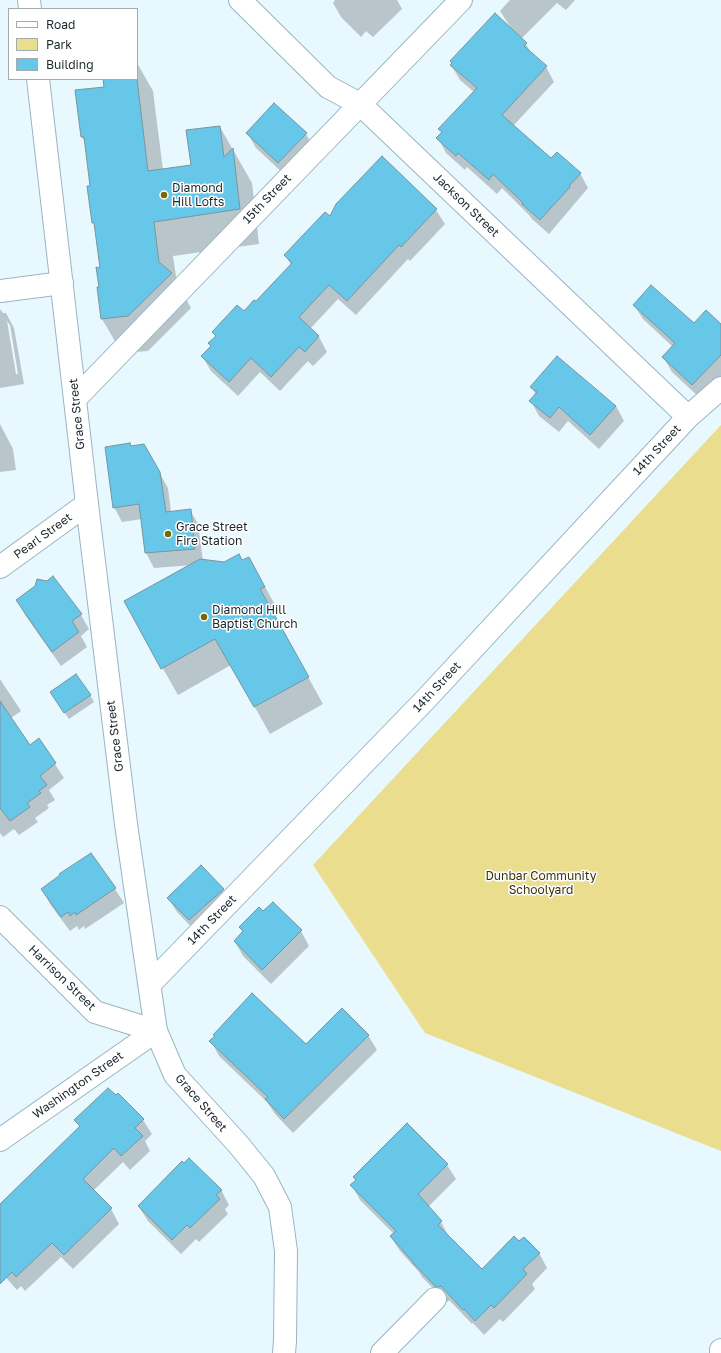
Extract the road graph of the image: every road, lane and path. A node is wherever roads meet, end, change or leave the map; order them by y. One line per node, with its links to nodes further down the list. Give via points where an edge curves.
1 (240, 0): 4 (street, Jackson Street, via 328,87)
2 (461, 0): 4 (street, 15th Street)
3 (38, 80): 5 (street, Grace Street)
4 (360, 104): 8 (street, 15th Street); 9 (street, Jackson Street)
5 (62, 283): 6 (street); 8 (street, Grace Street)
6 (0, 291)
7 (721, 388): 9 (street, 14th Street)
8 (75, 399): 10 (street, Grace Street)
9 (688, 417): 13 (street, 14th Street, via 426,699)
10 (87, 504): 11 (street, Pearl Street); 13 (street, Grace Street, via 126,824)
11 (0, 567)
12 (0, 917): 14 (street, Harrison Street, via 96,1012)
13 (150, 984): 14 (street, Grace Street)
14 (156, 1031): 15 (street, Washington Street); 17 (street, Grace Street, via 175,1075 238,1144 259,1171 280,1207 286,1251)
15 (0, 1140)
16 (435, 1299): 18 (street)
17 (284, 1353)
18 (382, 1353)

